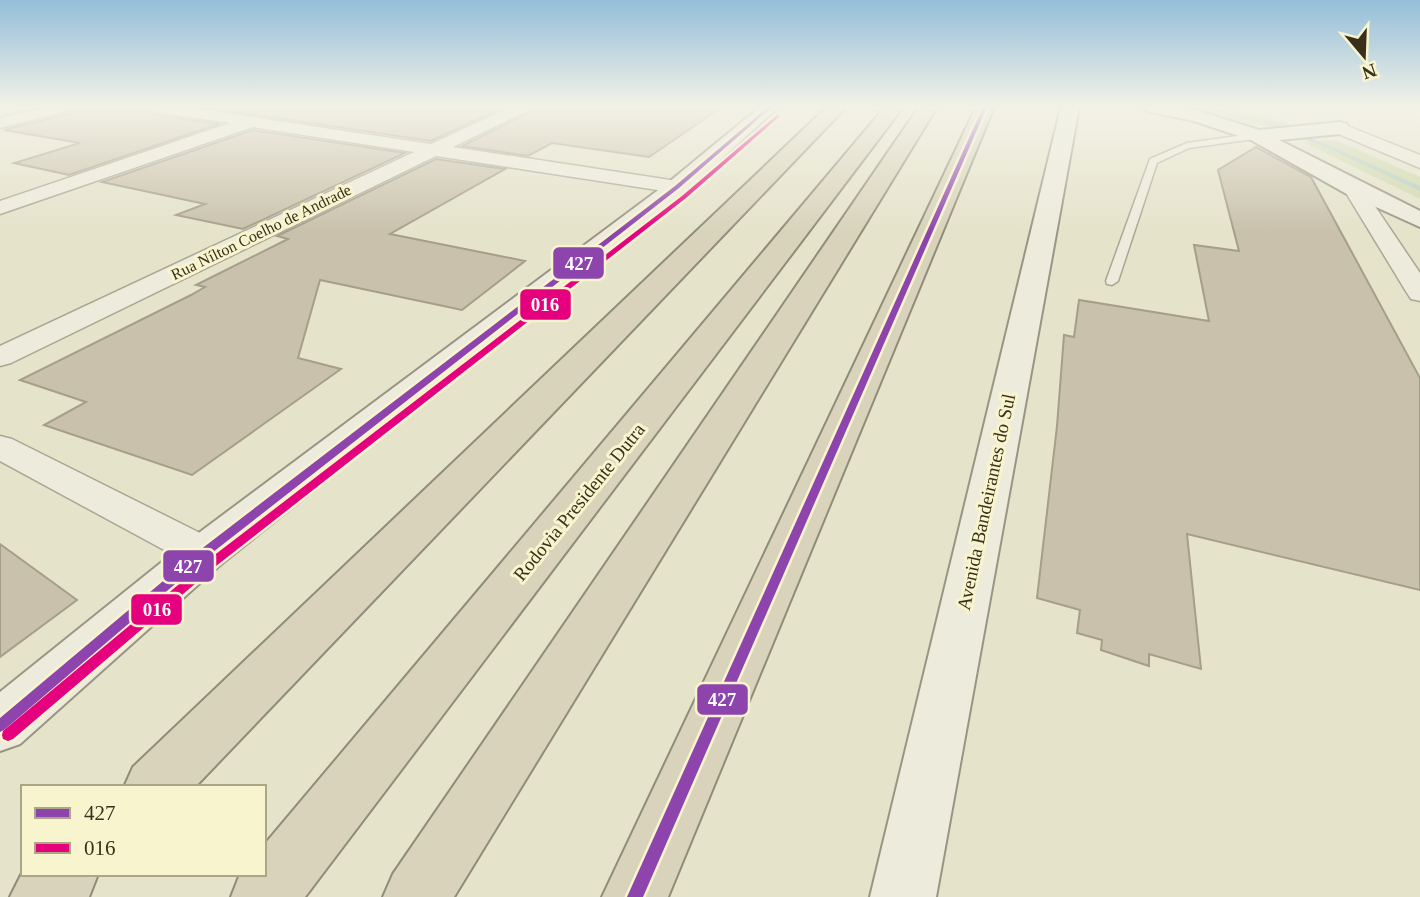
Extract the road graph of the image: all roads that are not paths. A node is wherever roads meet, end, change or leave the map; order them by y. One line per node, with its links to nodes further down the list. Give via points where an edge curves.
1 (173, 149): 16 (street)
2 (426, 149): 12 (street)
3 (721, 149): 14 (street)
4 (795, 149): 24 (highway)
5 (861, 149): 27 (highway, Rodovia Presidente Dutra)
6 (901, 149): 28 (highway)
7 (966, 149): 29 (highway)
8 (1061, 149): 30 (street, Avenida Bandeirantes do Sul)
9 (1180, 149): 18 (lane, via 1153,161)
10 (1289, 149): 15 (street)
11 (1389, 149): 13 (street)
12 (433, 150): 14 (street); 20 (street, Rua Nílton Coelho de Andrade)
13 (1420, 162)
14 (677, 187): 22 (street)
15 (1353, 188): 17 (street); 19 (street)
16 (0, 208)
17 (1420, 220)
18 (1112, 281)
19 (1420, 293)
20 (0, 357)
21 (0, 447): 22 (street)
22 (204, 552): 23 (street)
23 (0, 726)
24 (156, 785)
25 (64, 876): 26 (highway)
26 (43, 897)
27 (264, 897)
28 (416, 897)
29 (635, 897)
30 (903, 897)

